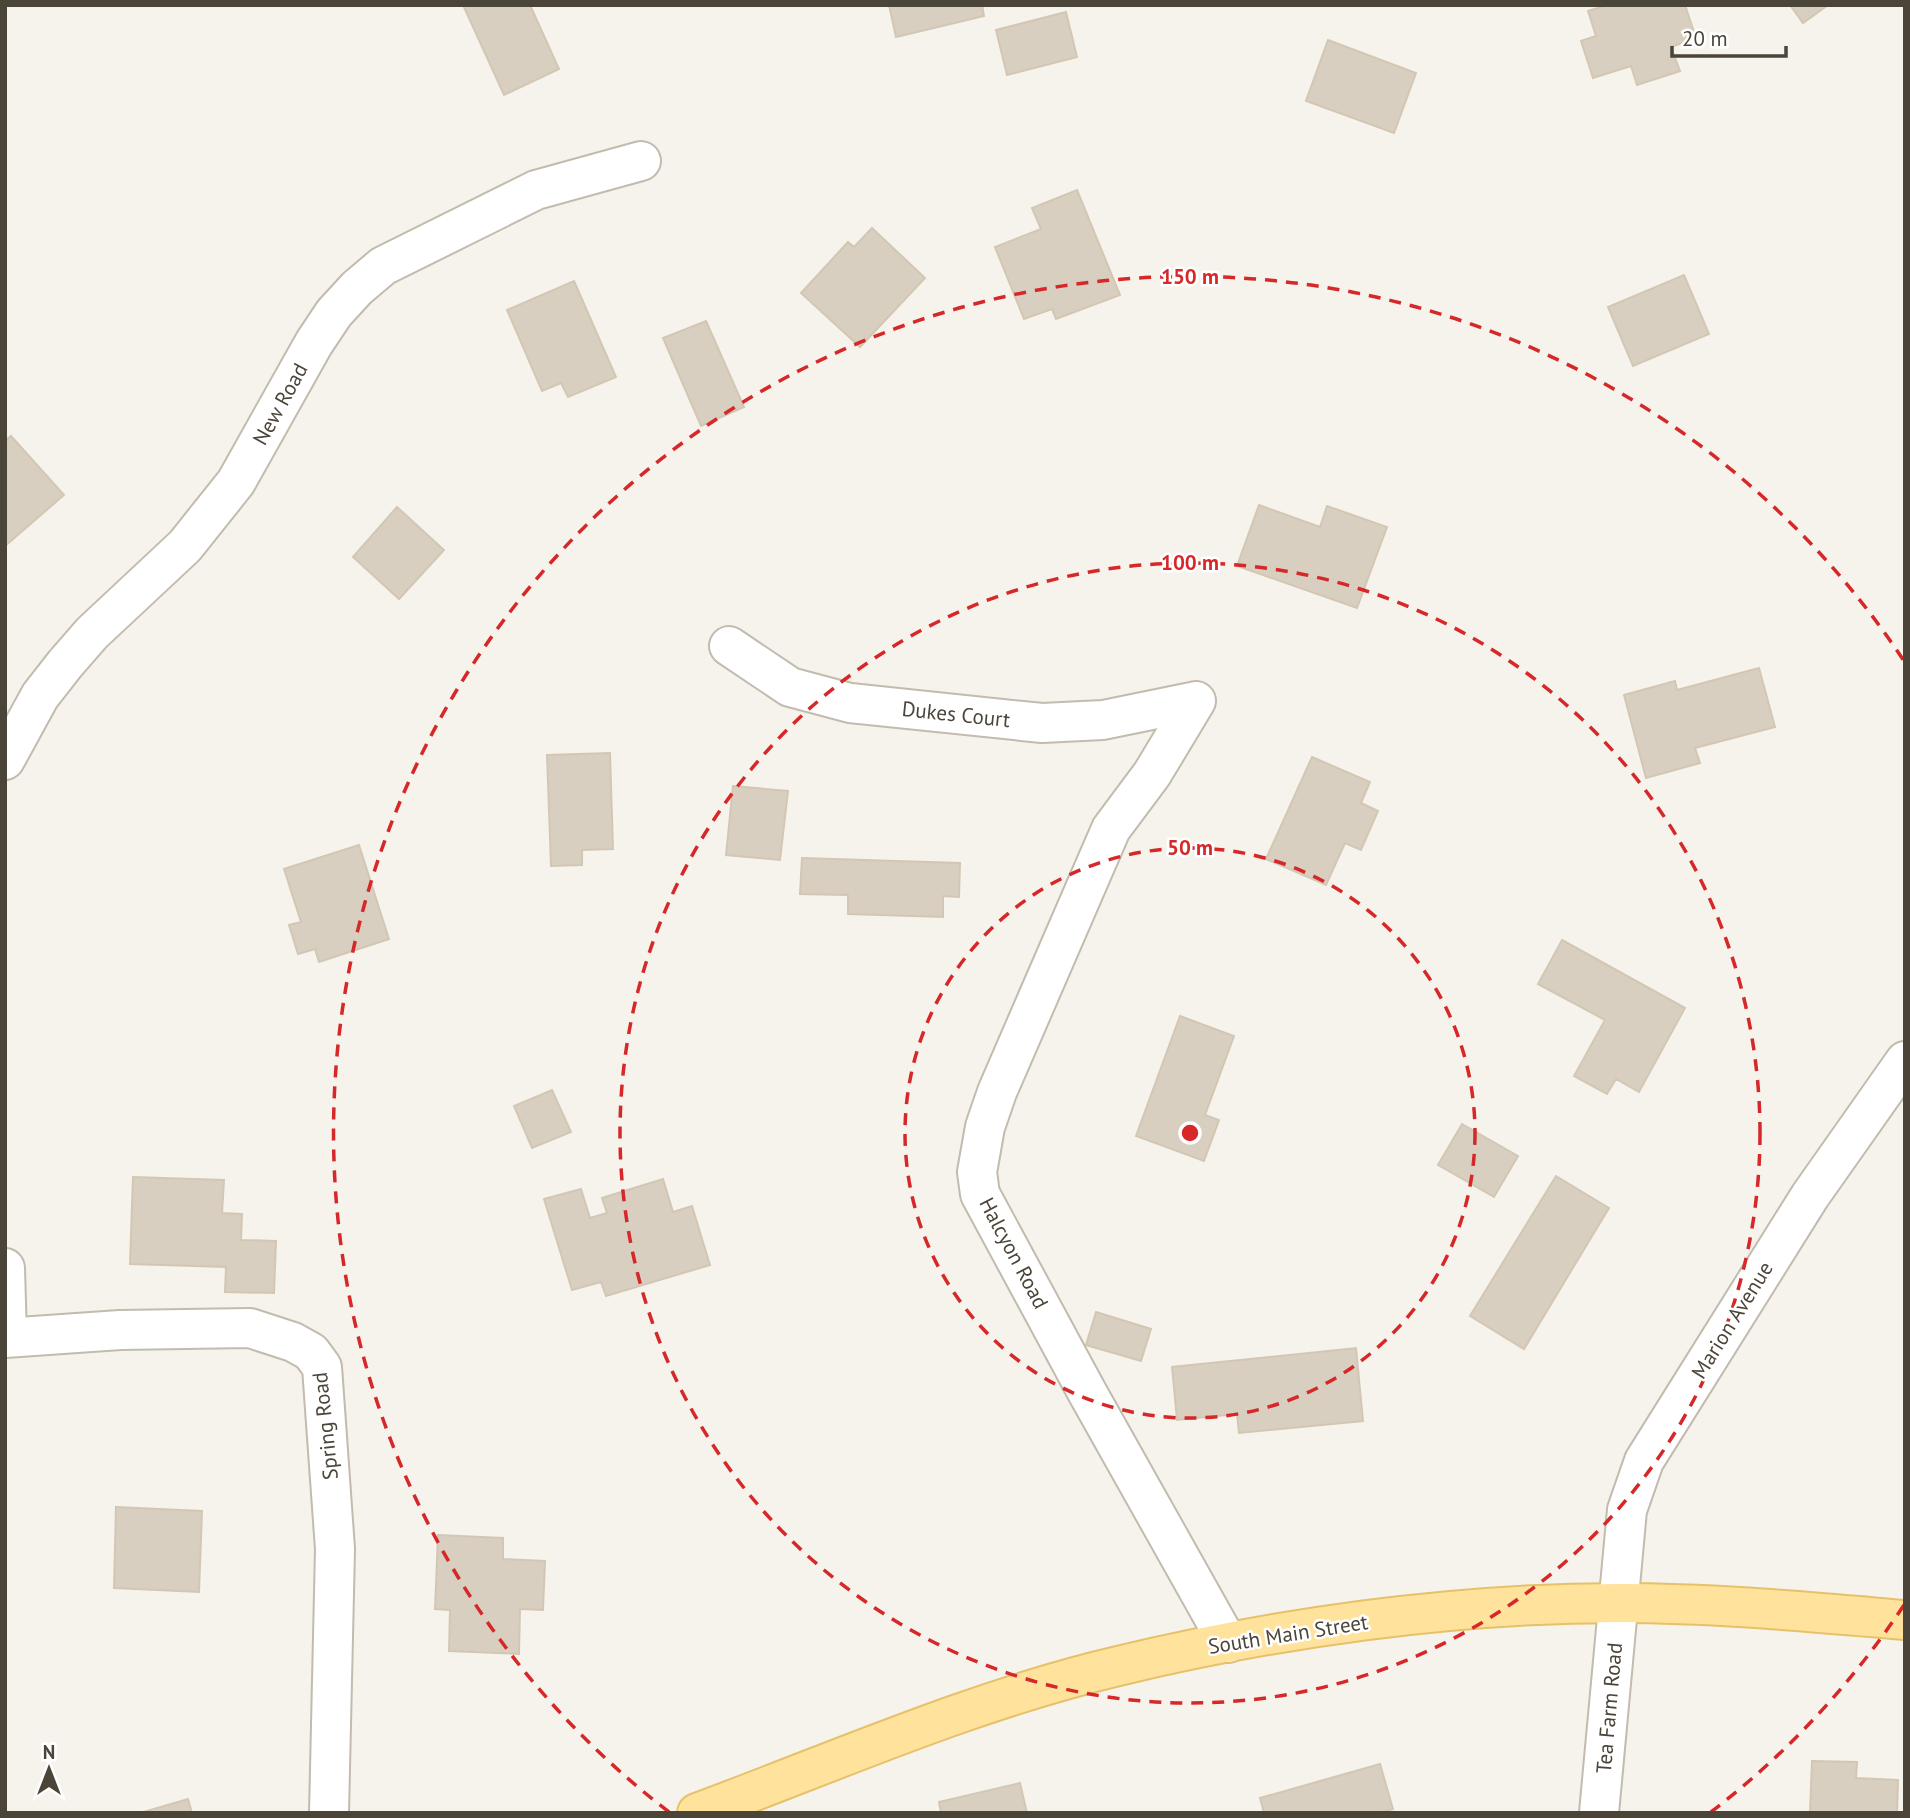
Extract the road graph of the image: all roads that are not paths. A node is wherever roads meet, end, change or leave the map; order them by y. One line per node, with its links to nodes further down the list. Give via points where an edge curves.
1 (641, 161): 4 (street, New Road, via 536,190 383,266 357,288 314,343 236,482 185,547 65,664 40,696)
2 (729, 646): 3 (street, Dukes Court, via 790,687 850,703 1042,723 1103,720)
3 (1196, 702): 10 (street, Halcyon Road, via 1111,829 997,1093 977,1172 981,1194 997,1227)
4 (5, 760)
5 (1905, 1061): 8 (street, Marion Avenue, via 1810,1196 1644,1461 1627,1510)
6 (5, 1268): 7 (street)
7 (6, 1337): 11 (street, Spring Road, via 250,1328 293,1342 322,1367 335,1549)
8 (1619, 1603): 9 (main road, South Main Street, via 1748,1607); 10 (main road, South Main Street, via 1509,1606 1397,1617); 13 (street, Tea Farm Road)
9 (1905, 1620)
10 (1228, 1643): 12 (main road, South Main Street, via 1113,1667 996,1702)
11 (328, 1813)
12 (697, 1813)
13 (1599, 1813)

